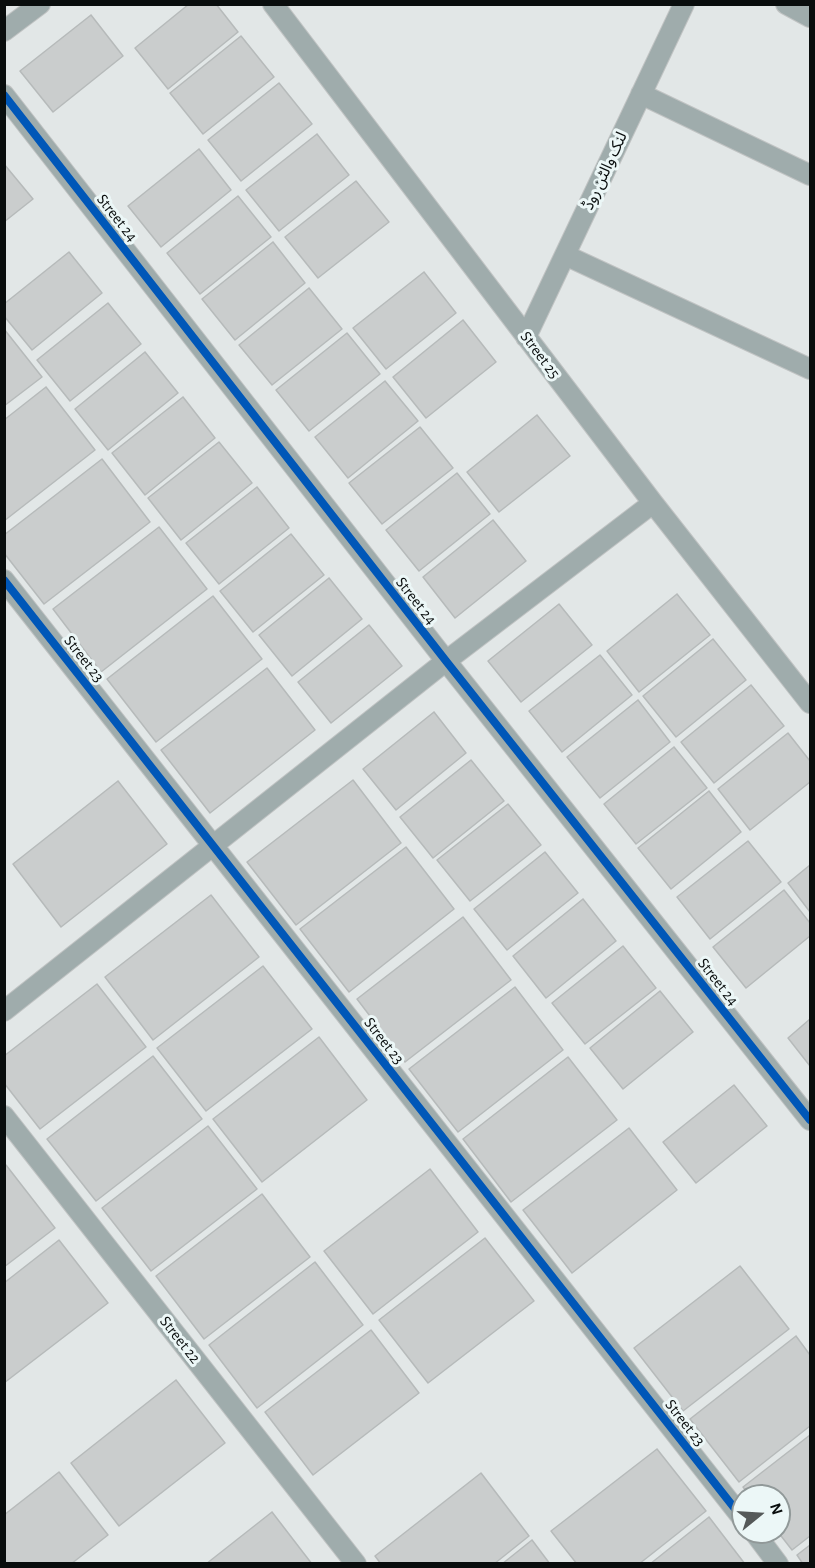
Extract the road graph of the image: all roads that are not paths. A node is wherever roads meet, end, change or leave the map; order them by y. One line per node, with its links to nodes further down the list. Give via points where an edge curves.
1 (40, 4): 6 (street)
2 (273, 4): 11 (street, Street 25)
3 (684, 4): 7 (street, لنک والٹن روڈ)
4 (786, 4): 5 (street)
5 (810, 17)
6 (4, 31)
7 (641, 94): 9 (street); 10 (street, لنک والٹن روڈ)
8 (4, 95): 15 (street, Street 24)
9 (810, 175)
10 (565, 255): 11 (street, لنک والٹن روڈ); 12 (street)
11 (526, 337): 13 (street, Street 25)
12 (810, 369)
13 (653, 503): 15 (street); 16 (street, Street 25)
14 (4, 580): 17 (street, Street 23)
15 (446, 661): 17 (street); 20 (street, Street 24)
16 (810, 703)
17 (213, 845): 18 (street); 21 (street, Street 23)
18 (4, 1011)
19 (4, 1116): 23 (street, Street 22)
20 (810, 1120)
21 (731, 1504)
22 (763, 1544): 24 (street)
23 (356, 1563)
24 (778, 1563)

